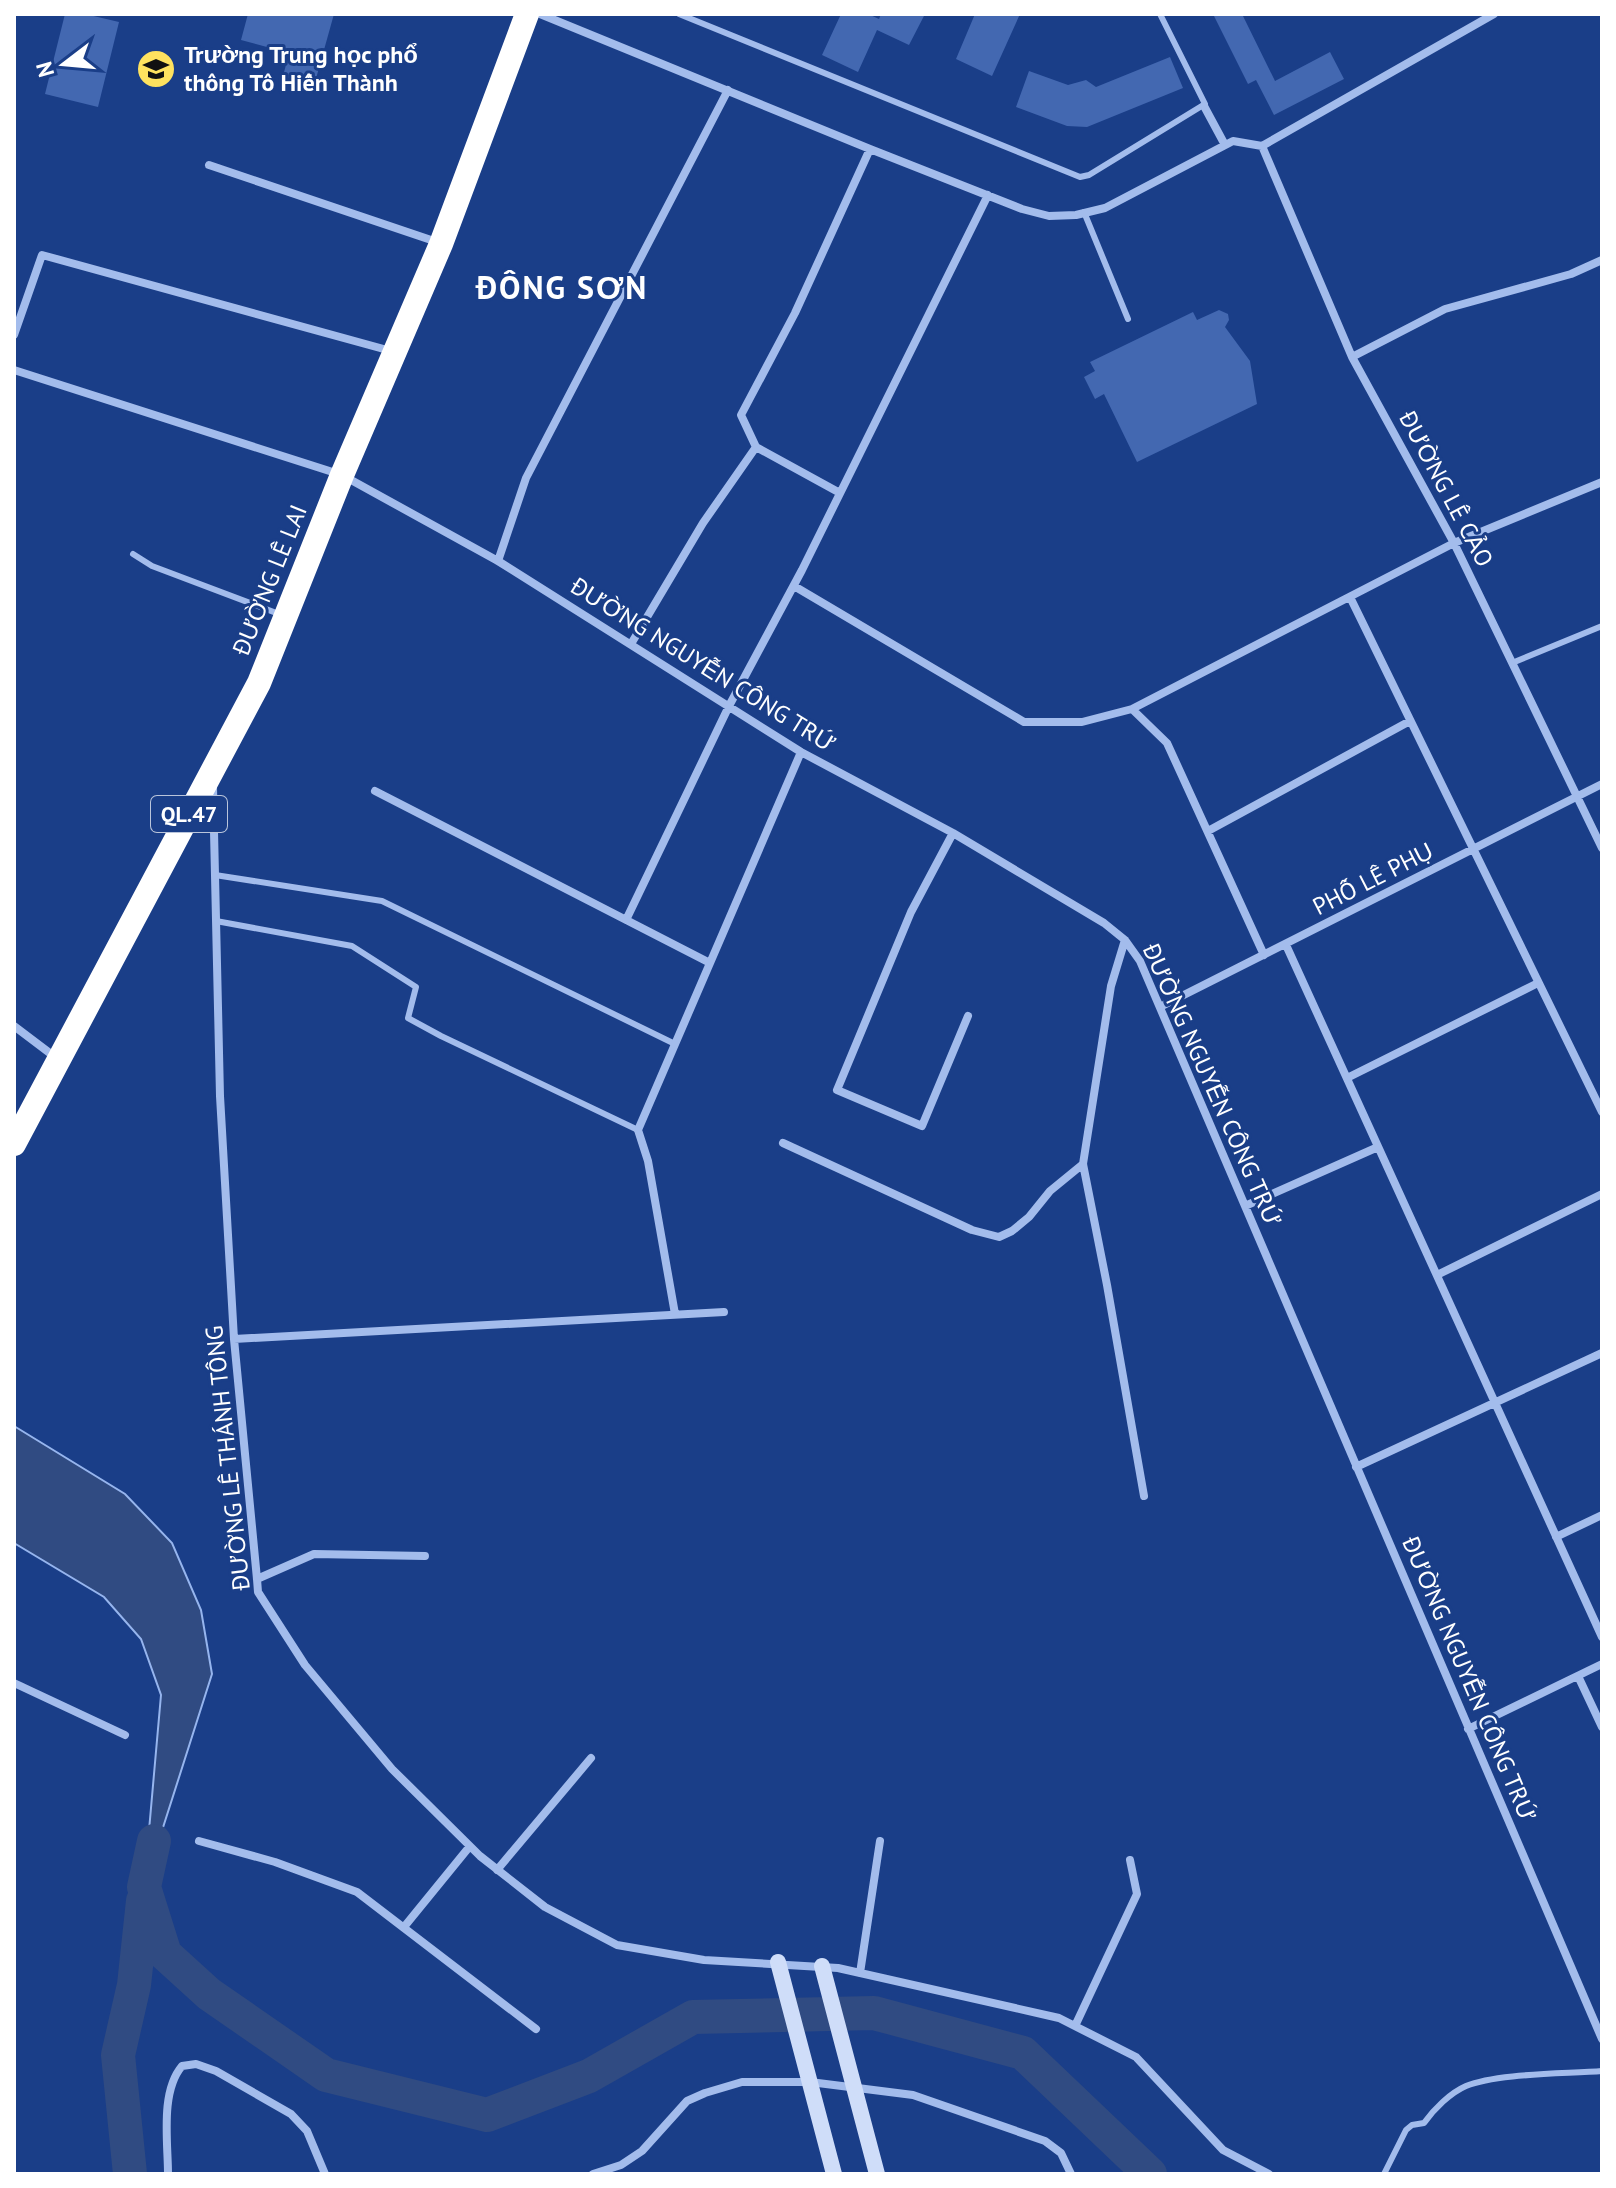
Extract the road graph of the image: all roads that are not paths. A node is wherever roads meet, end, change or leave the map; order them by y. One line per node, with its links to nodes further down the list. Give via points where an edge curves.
1 (527, 14): 14 (highway, ĐƯỜNG LÊ LAI / QL.47)
2 (540, 14): 6 (street)
3 (679, 14): 7 (lane, via 1080,177)
4 (1494, 14): 9 (street)
5 (1163, 15): 7 (lane)
6 (728, 90): 10 (street); 27 (street, via 526,478)
7 (1204, 106): 8 (street)
8 (1225, 145): 9 (street, via 1233,141); 13 (street, via 1105,208)
9 (1262, 146): 19 (street, ĐƯỜNG LÊ CẢO)
10 (870, 149): 12 (street); 21 (street, via 795,313 741,415)
11 (209, 165): 14 (street)
12 (988, 195): 13 (street, via 1049,216); 24 (street)
13 (1084, 212): 16 (lane)
14 (441, 244): 18 (highway, ĐƯỜNG LÊ LAI / QL.47)
15 (1602, 260): 19 (street, via 1571,274 1445,309)
16 (1128, 319)
17 (14, 335): 18 (street, via 42,255)
18 (394, 352): 22 (highway, ĐƯỜNG LÊ LAI / QL.47)
19 (1352, 357): 25 (street, ĐƯỜNG LÊ CẢO)
20 (14, 370): 22 (street, ĐƯỜNG NGUYỄN CÔNG TRỨ)
21 (756, 447): 24 (street); 32 (street, via 695,535)
22 (342, 475): 27 (street, ĐƯỜNG NGUYỄN CÔNG TRỨ); 30 (highway, ĐƯỜNG LÊ LAI / QL.47)
23 (1602, 482): 25 (street)
24 (840, 493): 28 (street)
25 (1454, 543): 29 (street); 33 (street, ĐƯỜNG LÊ CẢO)
26 (133, 554): 30 (lane, via 164,572)
27 (498, 561): 32 (street, ĐƯỜNG NGUYỄN CÔNG TRỨ)
28 (794, 586): 34 (street); 35 (street, via 1024,722 1082,722)
29 (1350, 597): 35 (street); 36 (street)
30 (286, 617): 38 (highway, ĐƯỜNG LÊ LAI / QL.47, via 259,683)
31 (1602, 626): 33 (lane)
32 (631, 644): 34 (street, ĐƯỜNG NGUYỄN CÔNG TRỨ)
33 (1512, 663): 41 (street, ĐƯỜNG LÊ CẢO)
34 (729, 706): 37 (street, ĐƯỜNG NGUYỄN CÔNG TRỨ); 47 (street)
35 (1132, 709): 42 (street, via 1167,743)
36 (1410, 721): 42 (street); 45 (street)
37 (801, 752): 43 (street, ĐƯỜNG NGUYỄN CÔNG TRỨ); 52 (street)
38 (212, 770): 46 (street, ĐƯỜNG LÊ THÁNH TÔNG); 58 (highway, ĐƯỜNG LÊ LAI / QL.47)
39 (1602, 784): 41 (street, PHỐ LÊ PHỤ)
40 (375, 791): 47 (street)
41 (1577, 797): 44 (street, ĐƯỜNG LÊ CẢO); 45 (street, PHỐ LÊ PHỤ)
42 (1208, 831): 51 (street)
43 (953, 833): 49 (street, ĐƯỜNG NGUYỄN CÔNG TRỨ); 55 (street, via 911,912 837,1090 922,1126)
44 (1602, 848)
45 (1472, 851): 50 (street, PHỐ LÊ PHỤ); 53 (street)
46 (215, 875): 48 (street, ĐƯỜNG LÊ THÁNH TÔNG); 57 (lane, via 382,901)
47 (626, 920): 52 (street)
48 (216, 921): 61 (lane, via 352,946 416,987 408,1018); 71 (street, ĐƯỜNG LÊ THÁNH TÔNG)
49 (1125, 940): 54 (street, ĐƯỜNG NGUYỄN CÔNG TRỨ); 65 (street, via 1111,986)
50 (1286, 945): 51 (street, PHỐ LÊ PHỤ); 59 (street)
51 (1264, 955): 54 (street, PHỐ LÊ PHỤ)
52 (710, 963): 57 (street)
53 (1538, 983): 59 (street); 60 (street)
54 (1160, 1007): 67 (street, ĐƯỜNG NGUYỄN CÔNG TRỨ)
55 (968, 1016)
56 (14, 1026): 58 (street)
57 (675, 1044): 61 (street)
58 (59, 1059): 63 (highway, ĐƯỜNG LÊ LAI / QL.47)
59 (1347, 1078): 64 (street)
60 (1602, 1112)
61 (638, 1130): 70 (street)
62 (783, 1143): 65 (street, via 972,1230 999,1237 1029,1217)
63 (14, 1144)
64 (1378, 1147): 67 (street); 68 (street)
65 (1083, 1164): 75 (street)
66 (1602, 1194): 68 (street)
67 (1245, 1206): 74 (street, ĐƯỜNG NGUYỄN CÔNG TRỨ)
68 (1437, 1275): 73 (street)
69 (724, 1312): 70 (street)
70 (675, 1314): 71 (street)
71 (234, 1339): 79 (street, ĐƯỜNG LÊ THÁNH TÔNG)
72 (1602, 1353): 73 (street)
73 (1495, 1403): 74 (street); 77 (street)
74 (1356, 1467): 85 (street, ĐƯỜNG NGUYỄN CÔNG TRỨ)
75 (1144, 1496)
76 (1602, 1515): 77 (street)
77 (1556, 1537): 80 (street)
78 (425, 1556): 79 (street, via 314,1554)
79 (257, 1579): 90 (street, ĐƯỜNG LÊ THÁNH TÔNG, via 258,1592 305,1665 392,1769)
80 (1602, 1637)
81 (1602, 1664): 82 (street)
82 (1578, 1676): 84 (street); 85 (street)
83 (14, 1683): 86 (street)
84 (1602, 1727)
85 (1468, 1729): 99 (street, ĐƯỜNG NGUYỄN CÔNG TRỨ)
86 (125, 1735)
87 (591, 1758): 92 (street)
88 (199, 1841): 93 (street, via 357,1892)
89 (880, 1841): 96 (street)
90 (470, 1846): 92 (street, ĐƯỜNG LÊ THÁNH TÔNG); 93 (street)
91 (1130, 1860): 97 (street, via 1137,1894)
92 (497, 1870): 94 (street, ĐƯỜNG LÊ THÁNH TÔNG, via 545,1907 617,1945 704,1960)
93 (404, 1927): 98 (street)
94 (778, 1962): 95 (street, ĐƯỜNG LÊ THÁNH TÔNG); 101 (street)
95 (822, 1966): 96 (street, ĐƯỜNG LÊ THÁNH TÔNG); 102 (street)
96 (860, 1973): 97 (street, ĐƯỜNG LÊ THÁNH TÔNG)
97 (1075, 2026): 109 (street, ĐƯỜNG LÊ THÁNH TÔNG, via 1136,2057 1223,2150)
98 (536, 2029)
99 (1602, 2039)
100 (1602, 2071): 110 (lane, via 1463,2087 1424,2123 1406,2130)
101 (810, 2082): 102 (street); 105 (street, via 742,2082 705,2093 687,2101 642,2151); 106 (street)
102 (853, 2086): 107 (street); 108 (street, via 913,2095 1045,2141 1061,2153)
103 (168, 2174): 104 (street, via 173,2077 182,2066 196,2064 291,2114 307,2131)
104 (325, 2174)
105 (593, 2174)
106 (834, 2174)
107 (877, 2174)
108 (1071, 2174)
109 (1269, 2174)
110 (1384, 2174)

